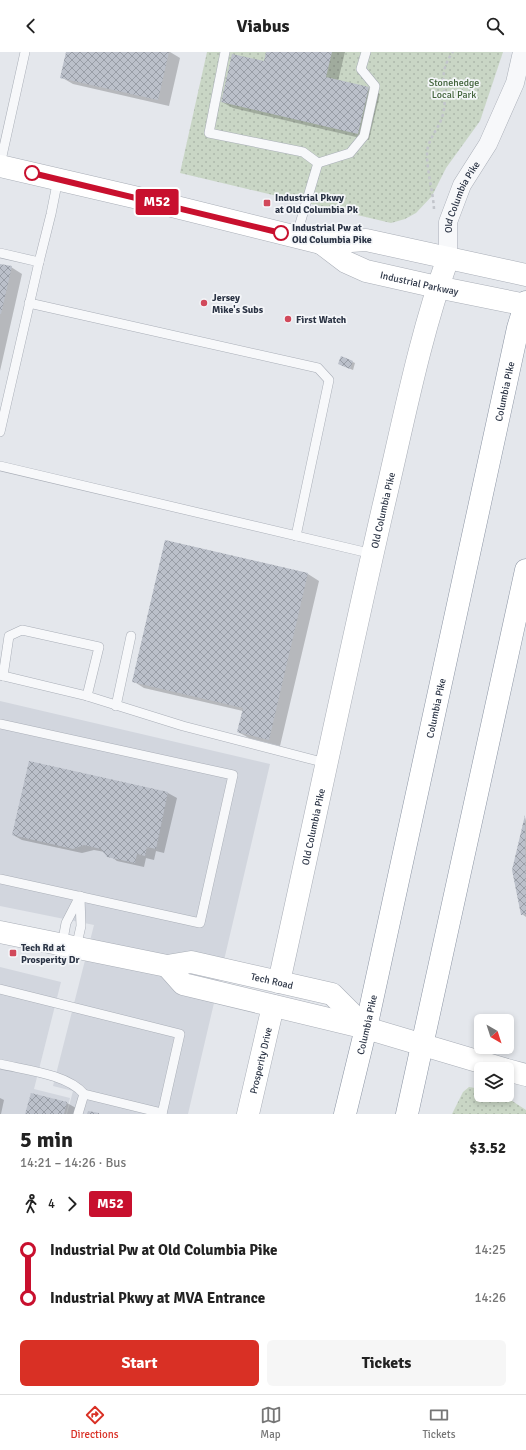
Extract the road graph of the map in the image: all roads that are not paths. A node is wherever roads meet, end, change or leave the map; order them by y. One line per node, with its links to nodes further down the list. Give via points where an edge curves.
1 (25, 52): 6 (lane)
2 (225, 52): 5 (lane, via 209,133 303,152)
3 (366, 52): 5 (lane, via 362,69 375,86 364,136 350,153)
4 (522, 52): 11 (street, Old Columbia Pike, via 515,83 488,144 462,185 448,222)
5 (318, 164): 8 (lane)
6 (0, 166): 7 (main road, Industrial Parkway)
7 (58, 179): 8 (main road, Industrial Parkway); 12 (lane)
8 (296, 237): 9 (main road, Industrial Parkway)
9 (321, 243): 11 (main road, Industrial Parkway, via 366,240); 14 (main road, Industrial Parkway, via 346,262 366,271)
10 (0, 253): 12 (lane)
11 (448, 258): 13 (main road, Industrial Parkway); 14 (main road, Old Columbia Pike)
12 (39, 262): 15 (lane)
13 (526, 275)
14 (437, 287): 16 (main road, Industrial Parkway); 20 (main road, Old Columbia Pike)
15 (29, 304): 17 (lane); 19 (lane, via 318,368 329,380)
16 (526, 304): 36 (main road, Columbia Pike, via 518,328)
17 (0, 432)
18 (0, 466): 19 (lane)
19 (296, 536): 20 (lane)
20 (373, 554): 27 (main road, Old Columbia Pike)
21 (526, 570): 37 (main road)
22 (131, 636): 25 (lane)
23 (1, 675): 24 (lane); 24 (lane, via 9,636 22,630 98,647)
24 (87, 696): 25 (lane)
25 (116, 706): 27 (lane)
26 (0, 724): 29 (lane, via 233,775 200,923)
27 (328, 763): 33 (main road, Old Columbia Pike)
28 (0, 879): 29 (lane)
29 (80, 896): 31 (lane, via 81,926); 31 (lane, via 66,922)
30 (0, 932): 31 (main road, Tech Road)
31 (69, 947): 32 (main road, Tech Road)
32 (166, 966): 33 (main road, Tech Road, via 191,962); 35 (main road, Tech Road, via 182,984)
33 (279, 982): 36 (main road, Tech Road, via 332,994)
34 (0, 989): 47 (lane, via 180,1034)
35 (273, 1006): 36 (main road, Tech Road); 48 (main road, Prosperity Drive)
36 (366, 1028): 37 (main road, Tech Road); 49 (main road, Columbia Pike)
37 (423, 1045): 38 (main road, Tech Road); 50 (main road)
38 (482, 1062)
39 (0, 1064): 42 (lane, via 53,1076 78,1087)
40 (514, 1071): 41 (main road, Tech Road)
41 (526, 1075)
42 (84, 1094): 43 (lane); 45 (lane)
43 (129, 1108): 44 (lane); 46 (lane)
44 (147, 1112): 47 (lane)
45 (78, 1114)
46 (124, 1114)
47 (162, 1114)
48 (248, 1114)
49 (345, 1114)
50 (407, 1114)

